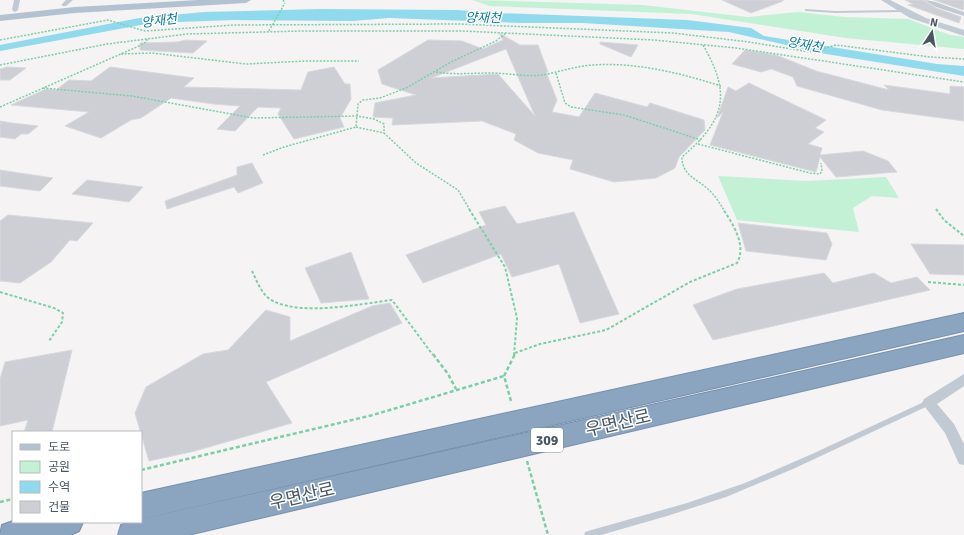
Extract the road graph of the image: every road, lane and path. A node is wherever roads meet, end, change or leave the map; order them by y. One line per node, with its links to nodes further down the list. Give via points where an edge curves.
1 (17, 0): 8 (street)
2 (161, 0): 7 (main road)
3 (246, 0): 13 (main road, via 75,10)
4 (283, 0): 14 (path, bridge, via 284,3)
5 (884, 0): 10 (street)
6 (926, 0): 12 (street)
7 (67, 3): 8 (main road)
8 (15, 10): 11 (main road)
9 (806, 10): 10 (lane)
10 (901, 11): 16 (street)
11 (0, 12)
12 (964, 14)
13 (0, 18)
14 (269, 31): 15 (path); 17 (path, via 194,33)
15 (506, 33): 19 (path); 24 (path, via 496,41)
16 (964, 33)
17 (148, 38): 20 (path, via 139,46); 23 (path)
18 (0, 40): 21 (path, via 108,20 145,31 234,25 459,24 673,33 810,52 836,45)
19 (702, 44): 26 (path); 27 (path, via 715,65)
20 (120, 54): 22 (path, via 152,53 232,64); 28 (path)
21 (964, 58)
22 (359, 61)
23 (0, 65)
24 (436, 72): 25 (path, via 456,75); 30 (path, via 380,98 363,100 358,104)
25 (556, 73): 27 (path, via 592,65 648,68); 33 (path, via 565,104 571,107 624,115)
26 (964, 82)
27 (720, 86): 33 (path, via 718,113 714,125)
28 (43, 88): 29 (path); 30 (path, via 132,96 253,118)
29 (0, 107)
30 (357, 116): 31 (path); 32 (path, via 381,121 384,124)
31 (356, 127): 32 (path); 35 (path)
32 (384, 133): 46 (path, via 416,162 458,190 505,267 517,318)
33 (701, 140): 34 (path)
34 (698, 144): 36 (path, via 810,173 820,174); 46 (path, via 682,157 682,164 691,178 710,192 732,224 739,239 741,254 737,263 690,282 606,330 540,344)
35 (263, 155)
36 (821, 163)
37 (936, 209): 38 (path, via 944,220)
38 (964, 236)
39 (252, 271): 49 (path, via 263,293 272,301 293,308 331,308 392,300 448,374)
40 (928, 282): 41 (path)
41 (964, 285)
42 (0, 292): 44 (path, via 63,313 62,322)
43 (964, 322): 57 (highway, 우면산로 / 309)
44 (49, 341)
45 (964, 344): 60 (highway, 우면산로 / 309)
46 (514, 353): 47 (path)
47 (504, 376): 49 (path); 50 (path)
48 (964, 379): 51 (street)
49 (456, 389): 54 (path, via 373,415)
50 (511, 401)
51 (928, 403): 53 (street, via 952,430); 62 (lane, via 745,486 646,519)
52 (524, 454): 61 (path)
53 (964, 459)
54 (142, 470)
55 (12, 499): 56 (path)
56 (0, 502)
57 (142, 506)
58 (66, 523): 59 (highway)
59 (12, 535)
60 (131, 535)
61 (548, 535)
62 (588, 535)

